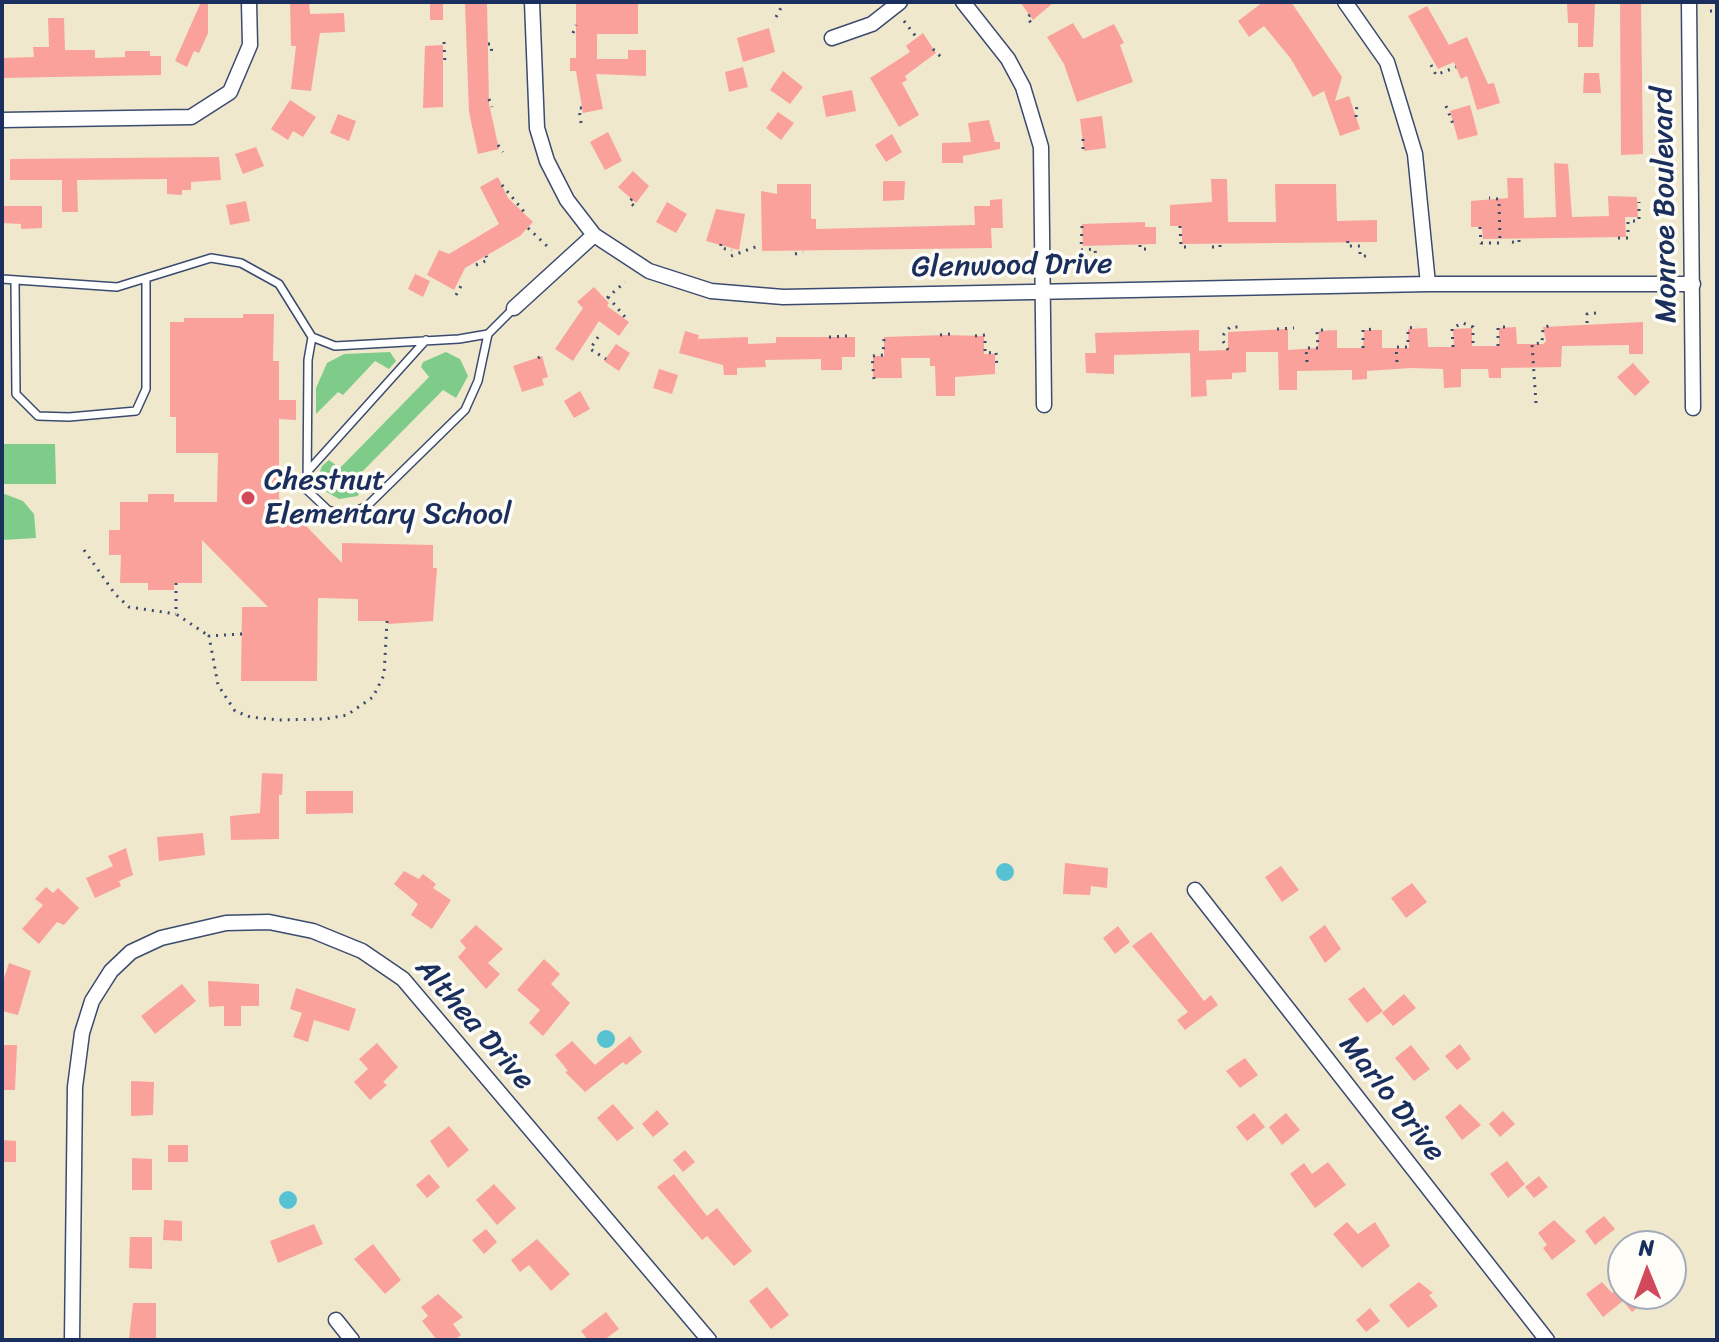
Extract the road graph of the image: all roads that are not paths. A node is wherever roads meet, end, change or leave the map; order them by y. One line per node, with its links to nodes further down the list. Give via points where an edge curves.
1 (249, 2): 8 (street, via 250,45 230,92 191,117)
2 (532, 2): 9 (street, Glenwood Drive, via 537,128 567,200)
3 (900, 2): 7 (street, via 872,24)
4 (963, 2): 15 (street, via 1008,59 1034,116 1044,185)
5 (1345, 2): 13 (street, via 1387,62 1415,154)
6 (1689, 2): 14 (street, Monroe Boulevard)
7 (832, 38)
8 (2, 120)
9 (594, 235): 15 (street, Glenwood Drive, via 649,271 711,291 783,297); 16 (street)
10 (2, 279): 12 (lane)
11 (146, 279): 12 (lane, via 117,287); 12 (lane, via 146,389 136,411 69,417 38,416 16,394); 18 (lane, via 211,258 241,263 279,284)
12 (15, 281)
13 (1428, 284): 14 (street, Glenwood Drive); 15 (street, Glenwood Drive)
14 (1693, 284): 21 (street, Monroe Boulevard)
15 (1045, 292): 20 (street)
16 (514, 308): 17 (lane)
17 (488, 334): 19 (lane); 22 (lane, via 478,381 465,410 367,506 346,515 328,510 307,490)
18 (312, 337): 19 (lane, via 335,346); 22 (lane)
19 (426, 340): 22 (lane)
20 (1044, 405)
21 (1693, 408)
22 (308, 471)
23 (1195, 890): 28 (street, Marlo Drive)
24 (336, 1320): 27 (street)
25 (704, 1338): 26 (street, Althea Drive, via 403,979 362,951 313,931 269,922 226,923 161,938 131,952 92,1001 75,1087)
26 (72, 1340)
27 (352, 1340)
28 (1547, 1340)

